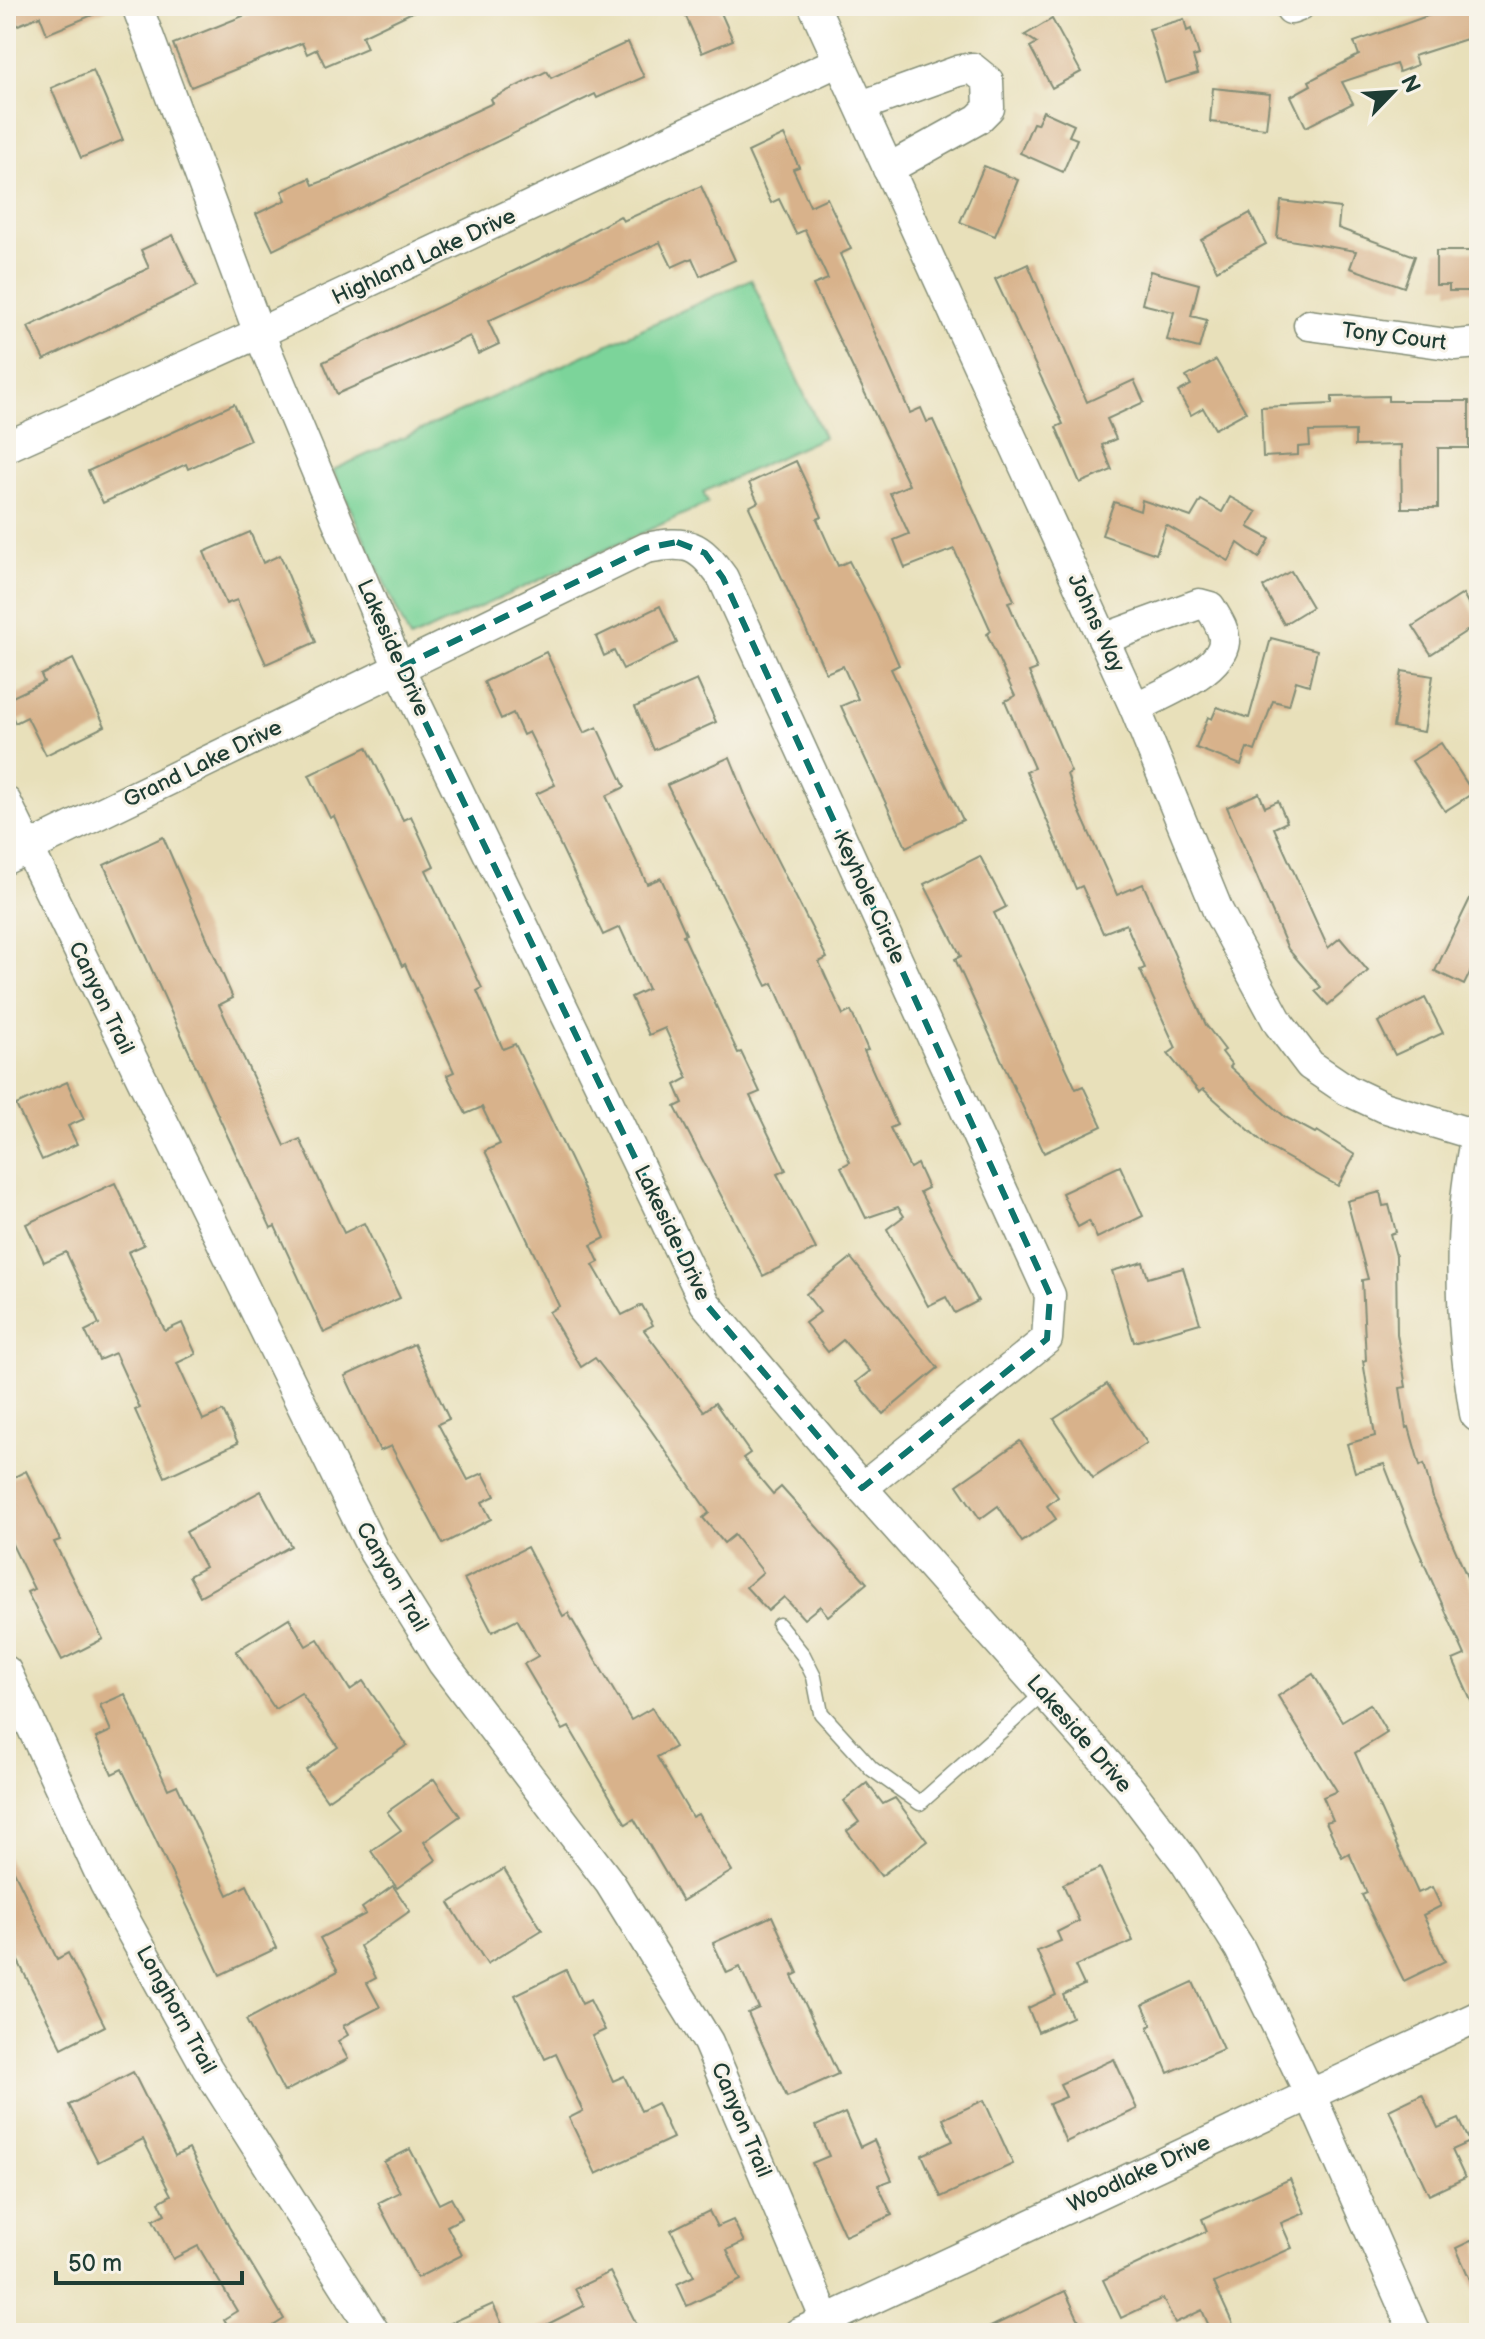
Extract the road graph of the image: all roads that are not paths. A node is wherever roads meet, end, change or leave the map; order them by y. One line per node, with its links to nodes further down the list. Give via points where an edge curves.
1 (137, 6): 7 (street, Lakeside Drive)
2 (814, 6): 3 (street, Johns Way)
3 (839, 61): 4 (street, Johns Way); 7 (street, Highland Lake Drive)
4 (861, 106): 5 (street, Johns Way); 5 (street, via 972,68 988,81 989,108 978,119)
5 (888, 169): 10 (street, Johns Way)
6 (1309, 325): 8 (street, Tony Court, via 1455,345)
7 (259, 333): 9 (street, Highland Lake Drive); 11 (street, Lakeside Drive)
8 (1479, 343)
9 (6, 447)
10 (1103, 639): 12 (street, Johns Way); 12 (street, via 1199,604 1210,607 1220,625 1224,643 1215,663)
11 (399, 668): 14 (street, Grand Lake Drive); 17 (street, Lakeside Drive, via 705,1303); 17 (street, Keyhole Circle, via 646,548 677,542 705,553 723,578 1050,1295 1047,1339)
12 (1135, 708): 15 (street, Johns Way, via 1218,911 1279,1024 1310,1065 1383,1107)
13 (6, 802): 14 (street, Canyon Trail)
14 (17, 854): 23 (street, Canyon Trail, via 374,1552 443,1663 610,1883 708,2042)
15 (1479, 1138): 16 (street, via 1470,1189 1467,1306)
16 (1479, 1413)
17 (862, 1488): 20 (street, Lakeside Drive)
18 (779, 1625): 20 (lane, via 814,1677 821,1713 872,1769 920,1803)
19 (6, 1671): 24 (street, Longhorn Trail, via 105,1884 207,2068)
20 (1044, 1693): 22 (street, Lakeside Drive, via 1128,1787 1185,1862 1240,1949)
21 (1479, 2016): 22 (street, Woodlake Drive)
22 (1310, 2094): 23 (street, Woodlake Drive); 25 (street, Lakeside Drive)
23 (812, 2327)
24 (375, 2333)
25 (1415, 2333)

